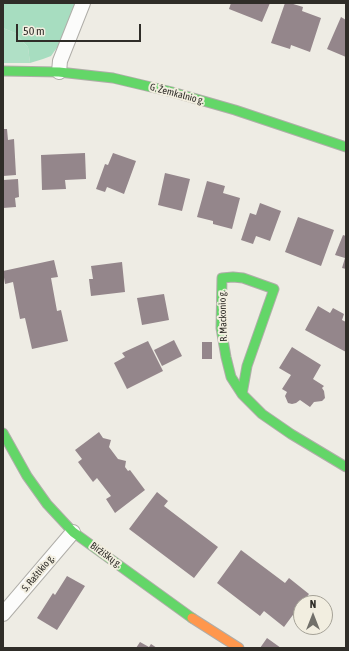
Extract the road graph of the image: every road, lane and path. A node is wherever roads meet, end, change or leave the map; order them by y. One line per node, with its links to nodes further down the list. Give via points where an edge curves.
1 (83, 3): 3 (street, via 61,57)
2 (3, 71): 3 (street, G. Žemkalnio g.)
3 (59, 72): 4 (street, G. Žemkalnio g., via 113,78 172,92)
4 (346, 147)
5 (242, 394): 5 (street, R. Mackonio g., via 248,366 274,290 243,278 222,278 221,328 231,377); 7 (street, R. Mackonio g., via 262,414)
6 (3, 433): 8 (street, Biržiškų g., via 27,476 47,504)
7 (346, 467)
8 (73, 532): 9 (street, S. Raštikio g.); 10 (street, Biržiškų g., via 193,619)
9 (3, 614)
10 (239, 648)

